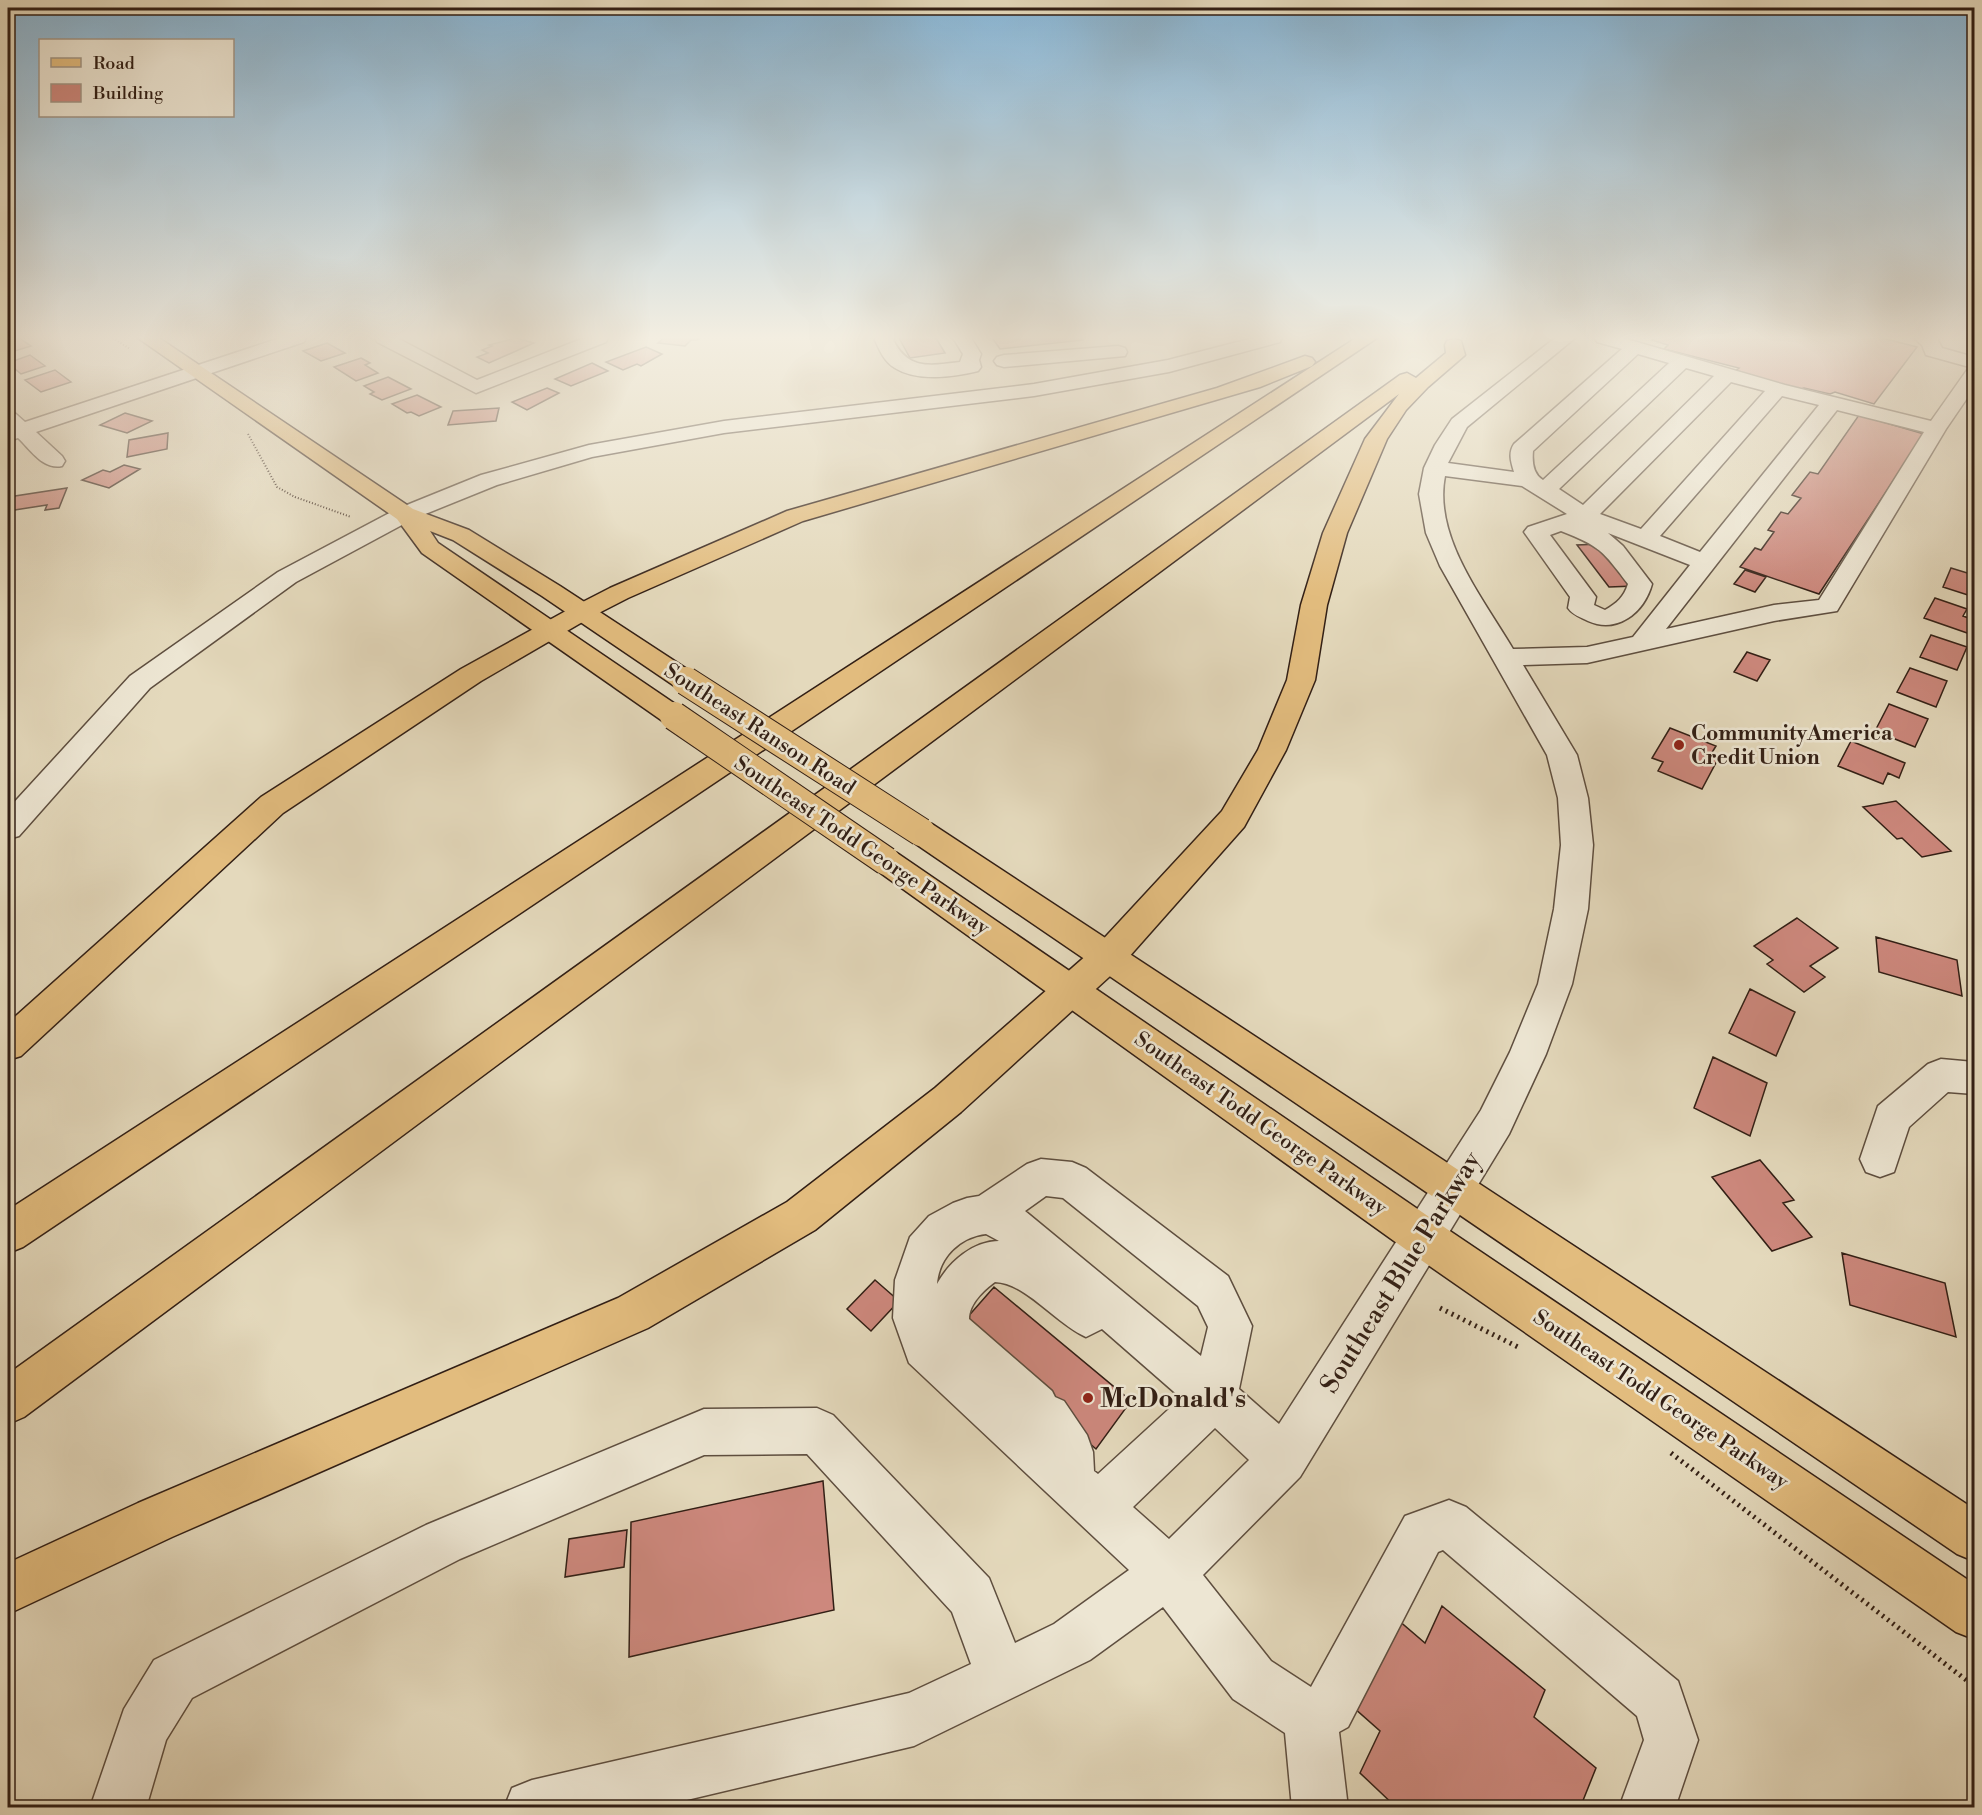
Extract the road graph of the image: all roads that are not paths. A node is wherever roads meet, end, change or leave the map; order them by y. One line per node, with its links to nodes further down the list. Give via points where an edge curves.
1 (269, 423): 20 (main road, Southeast Ranson Road)
2 (759, 423): 20 (street, via 589,451 489,480)
3 (1116, 423): 25 (main road, via 795,516)
4 (1239, 423): 37 (main road)
5 (1347, 423): 41 (main road)
6 (1387, 423): 30 (main road, via 1376,439 1335,533 1314,605 1301,680 1272,750 1233,819)
7 (1459, 423): 18 (street, Southeast Blue Parkway)
8 (1551, 423): 19 (street, via 1522,449 1521,461)
9 (1610, 423): 19 (street)
10 (1679, 423): 21 (street)
11 (1748, 423): 23 (street)
12 (1816, 423): 24 (street)
13 (1910, 423): 16 (street)
14 (1940, 423): 16 (street)
15 (11, 424): 17 (street)
16 (1936, 429): 27 (street, via 1828,606)
17 (54, 461)
18 (1435, 468): 19 (street); 28 (street, Southeast Blue Parkway, via 1430,494 1438,533 1452,566)
19 (1536, 486): 21 (street)
20 (405, 514): 25 (main road, Southeast Ranson Road, via 461,535); 26 (main road, Southeast Ranson Road, via 430,548); 29 (street, via 287,577 140,682)
21 (1585, 516): 22 (street); 23 (street)
22 (1560, 523): 22 (street, via 1600,538 1640,584 1638,594 1618,615 1605,619 1581,608 1583,597 1536,532)
23 (1645, 539): 24 (street)
24 (1705, 562): 27 (street)
25 (582, 612): 26 (main road); 30 (main road, Southeast Ranson Road, bridge)
26 (549, 631): 31 (main road, Southeast Todd George Parkway, bridge); 32 (main road, via 471,675 273,806)
27 (1644, 640): 28 (street, via 1587,655)
28 (1505, 657): 35 (street, Southeast Blue Parkway, via 1562,755 1573,798 1577,845 1571,909 1555,984 1528,1054 1495,1122)
29 (8, 828)
30 (1108, 957): 31 (main road); 35 (main road)
31 (1072, 990): 38 (main road, Southeast Todd George Parkway); 46 (main road, via 948,1100 801,1216 633,1313 155,1520)
32 (8, 1045)
33 (1974, 1078): 34 (street, via 1941,1075 1892,1118)
34 (1880, 1159)
35 (1451, 1189): 38 (street, Southeast Blue Parkway); 44 (main road)
36 (986, 1215): 39 (street, via 1010,1224); 40 (street, via 1041,1177 1072,1181 1213,1290 1230,1326); 43 (street, via 968,1218 944,1230 925,1251 916,1280 915,1318 924,1347)
37 (8, 1233)
38 (1423, 1237): 42 (street, Southeast Blue Parkway); 47 (main road, Southeast Todd George Parkway)
39 (1153, 1345): 40 (street); 43 (street, via 1116,1334 1096,1323 1012,1264 992,1262 976,1269 948,1310 946,1320 951,1331 1042,1412 1070,1452)
40 (1215, 1396): 42 (street); 43 (street)
41 (8, 1401)
42 (1283, 1460): 45 (street, Southeast Blue Parkway)
43 (1085, 1494): 45 (street)
44 (1974, 1537)
45 (1169, 1573): 48 (street, Southeast Blue Parkway, via 1072,1642); 49 (street, via 1252,1680)
46 (8, 1589)
47 (1974, 1614)
48 (1002, 1677): 50 (street, via 970,1596 817,1431 704,1432 443,1542 173,1678 143,1728); 51 (street, Southeast Blue Parkway, via 914,1719)
49 (1311, 1718): 52 (street); 53 (street, via 1329,1708 1422,1533 1449,1524 1659,1700 1671,1740)
50 (118, 1808)
51 (532, 1808)
52 (1320, 1808)
53 (1647, 1808)

